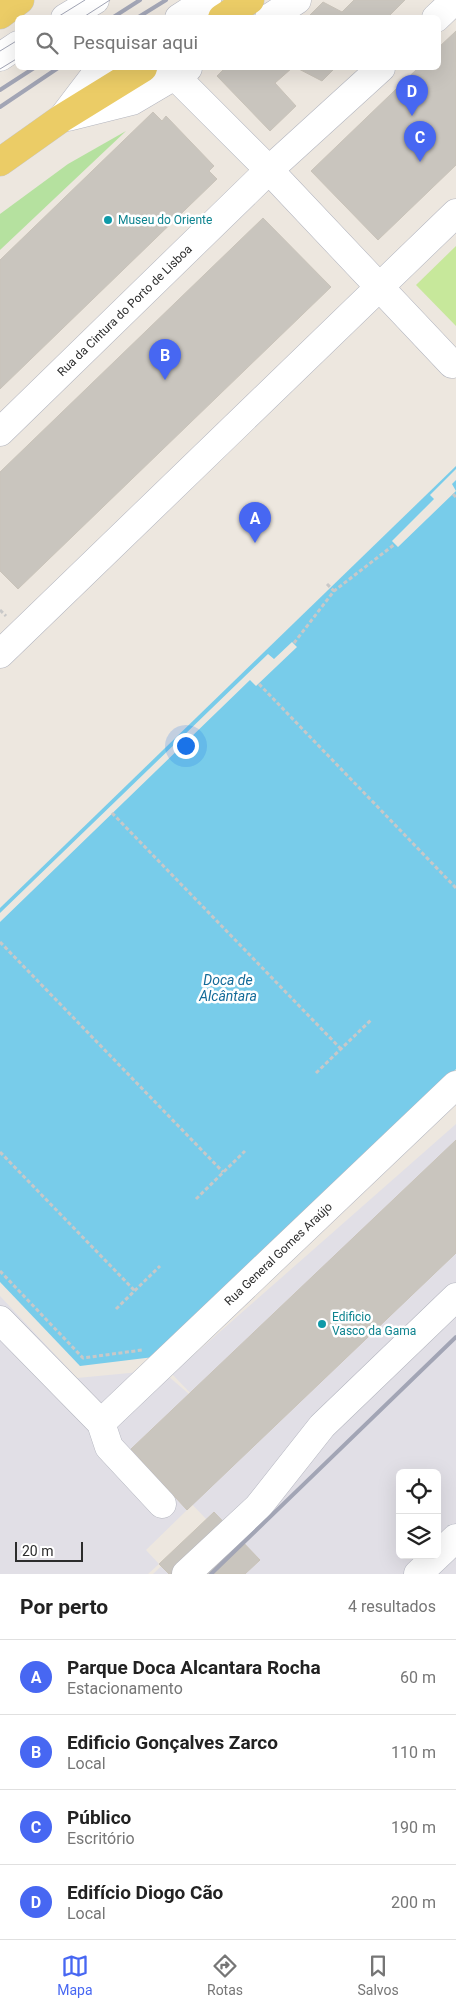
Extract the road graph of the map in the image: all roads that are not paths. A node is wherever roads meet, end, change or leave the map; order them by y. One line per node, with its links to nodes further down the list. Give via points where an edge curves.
1 (13, 0): 8 (main road)
2 (20, 0): 9 (main road)
3 (95, 0): 10 (street)
4 (207, 0): 11 (street)
5 (250, 0): 12 (main road)
6 (297, 0): 13 (street)
7 (455, 0): 14 (street)
8 (0, 5)
9 (0, 15)
10 (70, 15)
11 (184, 15)
12 (227, 15)
13 (274, 15)
14 (439, 15)
15 (15, 47): 16 (street)
16 (0, 57)
17 (98, 70): 21 (street)
18 (140, 70): 21 (main road)
19 (379, 70): 23 (street, Rua da Cintura do Porto de Lisboa)
20 (182, 72): 21 (street, via 132,101); 23 (street)
21 (62, 118): 22 (main road)
22 (0, 162)
23 (269, 170): 25 (street); 27 (street, Rua da Cintura do Porto de Lisboa)
24 (456, 213): 25 (street)
25 (380, 287): 26 (street); 28 (street)
26 (452, 364)
27 (0, 432)
28 (0, 654)
29 (456, 1085): 32 (street, Rua General Gomes Araújo)
30 (456, 1297): 36 (street, via 322,1426 258,1507)
31 (0, 1320): 32 (street)
32 (102, 1423): 33 (street, via 109,1447)
33 (162, 1504)
34 (456, 1538): 35 (street)
35 (428, 1571)
36 (186, 1574)

